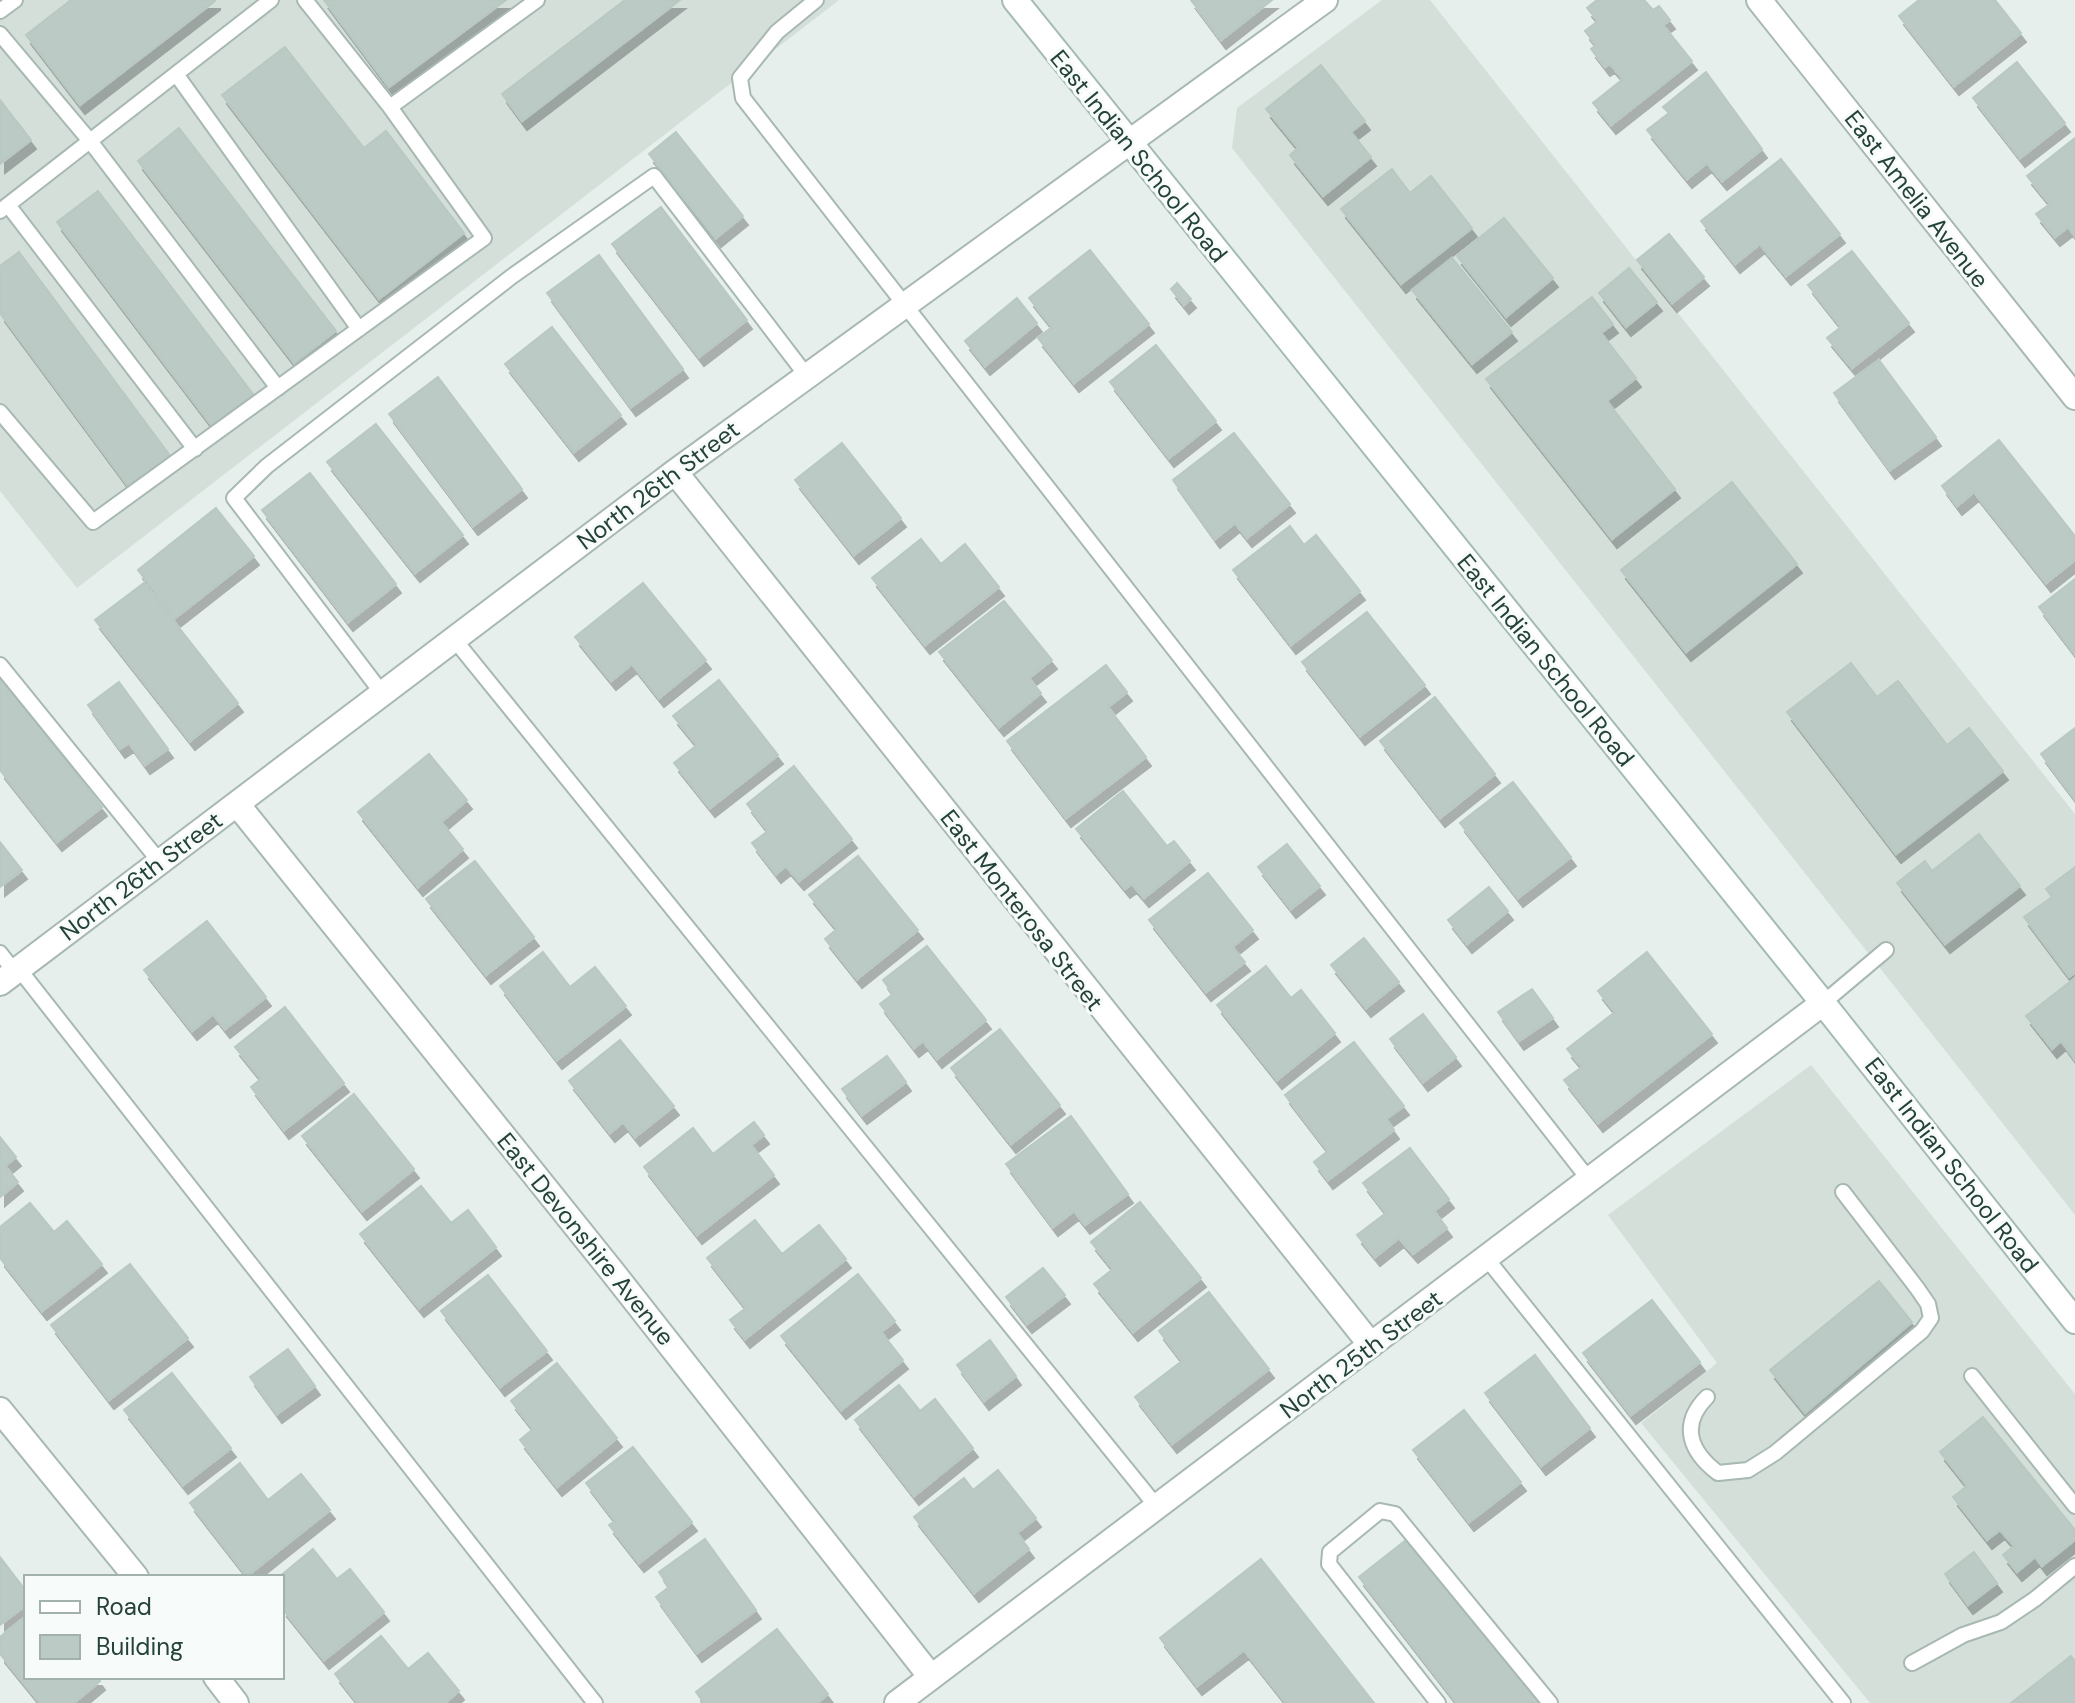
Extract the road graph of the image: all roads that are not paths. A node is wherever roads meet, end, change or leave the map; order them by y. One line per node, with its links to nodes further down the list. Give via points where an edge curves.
1 (15, 0): 9 (lane)
2 (271, 0): 11 (lane)
3 (305, 0): 12 (lane)
4 (537, 0): 12 (lane)
5 (816, 0): 16 (lane, via 777,32 740,78 743,98)
6 (1325, 0): 14 (street, North 26th Street)
7 (1759, 0): 20 (street, East Amelia Avenue)
8 (1020, 2): 14 (street, East Indian School Road)
9 (0, 11)
10 (0, 34): 13 (lane)
11 (176, 74): 13 (lane); 17 (lane)
12 (390, 107): 17 (lane, via 484,238)
13 (90, 141): 15 (lane); 19 (lane)
14 (1127, 142): 16 (street, North 26th Street); 31 (street, East Indian School Road)
15 (4, 208): 22 (lane)
16 (902, 305): 18 (street, North 26th Street); 32 (lane)
17 (359, 329): 19 (lane)
18 (806, 375): 23 (street, North 26th Street); 26 (lane, via 654,176 511,277 267,466 234,498)
19 (278, 388): 22 (lane)
20 (2075, 397)
21 (0, 412): 22 (lane, via 93,522)
22 (195, 449)
23 (675, 472): 24 (street, North 26th Street); 36 (street, East Monterosa Street)
24 (454, 639): 26 (street, North 26th Street); 41 (lane)
25 (0, 665): 28 (lane)
26 (382, 693): 27 (street, North 26th Street)
27 (237, 804): 28 (street, North 26th Street); 45 (street, East Devonshire Avenue)
28 (160, 862): 30 (street, North 26th Street)
29 (1886, 950): 31 (lane)
30 (8, 969): 48 (lane)
31 (1823, 1003): 32 (street, North 25th Street); 35 (street, East Indian School Road)
32 (1590, 1181): 34 (street, North 25th Street)
33 (1843, 1192): 38 (lane, via 1917,1288 1931,1318 1837,1402 1748,1470 1718,1473 1698,1453 1690,1422)
34 (1487, 1259): 36 (street, North 25th Street); 52 (lane)
35 (2075, 1321)
36 (1371, 1345): 41 (street, North 25th Street)
37 (1972, 1376): 40 (lane)
38 (1707, 1397)
39 (0, 1410): 43 (street)
40 (2075, 1506)
41 (1157, 1507): 45 (street, North 25th Street)
42 (2075, 1566): 44 (lane, via 2001,1622 1963,1635)
43 (134, 1575)
44 (1912, 1663)
45 (931, 1677): 49 (street, North 25th Street)
46 (218, 1679): 47 (street)
47 (236, 1703)
48 (595, 1703)
49 (897, 1703)
50 (1438, 1703): 51 (lane, via 1329,1564 1330,1552 1380,1511 1395,1514)
51 (1550, 1703)
52 (1843, 1703)

